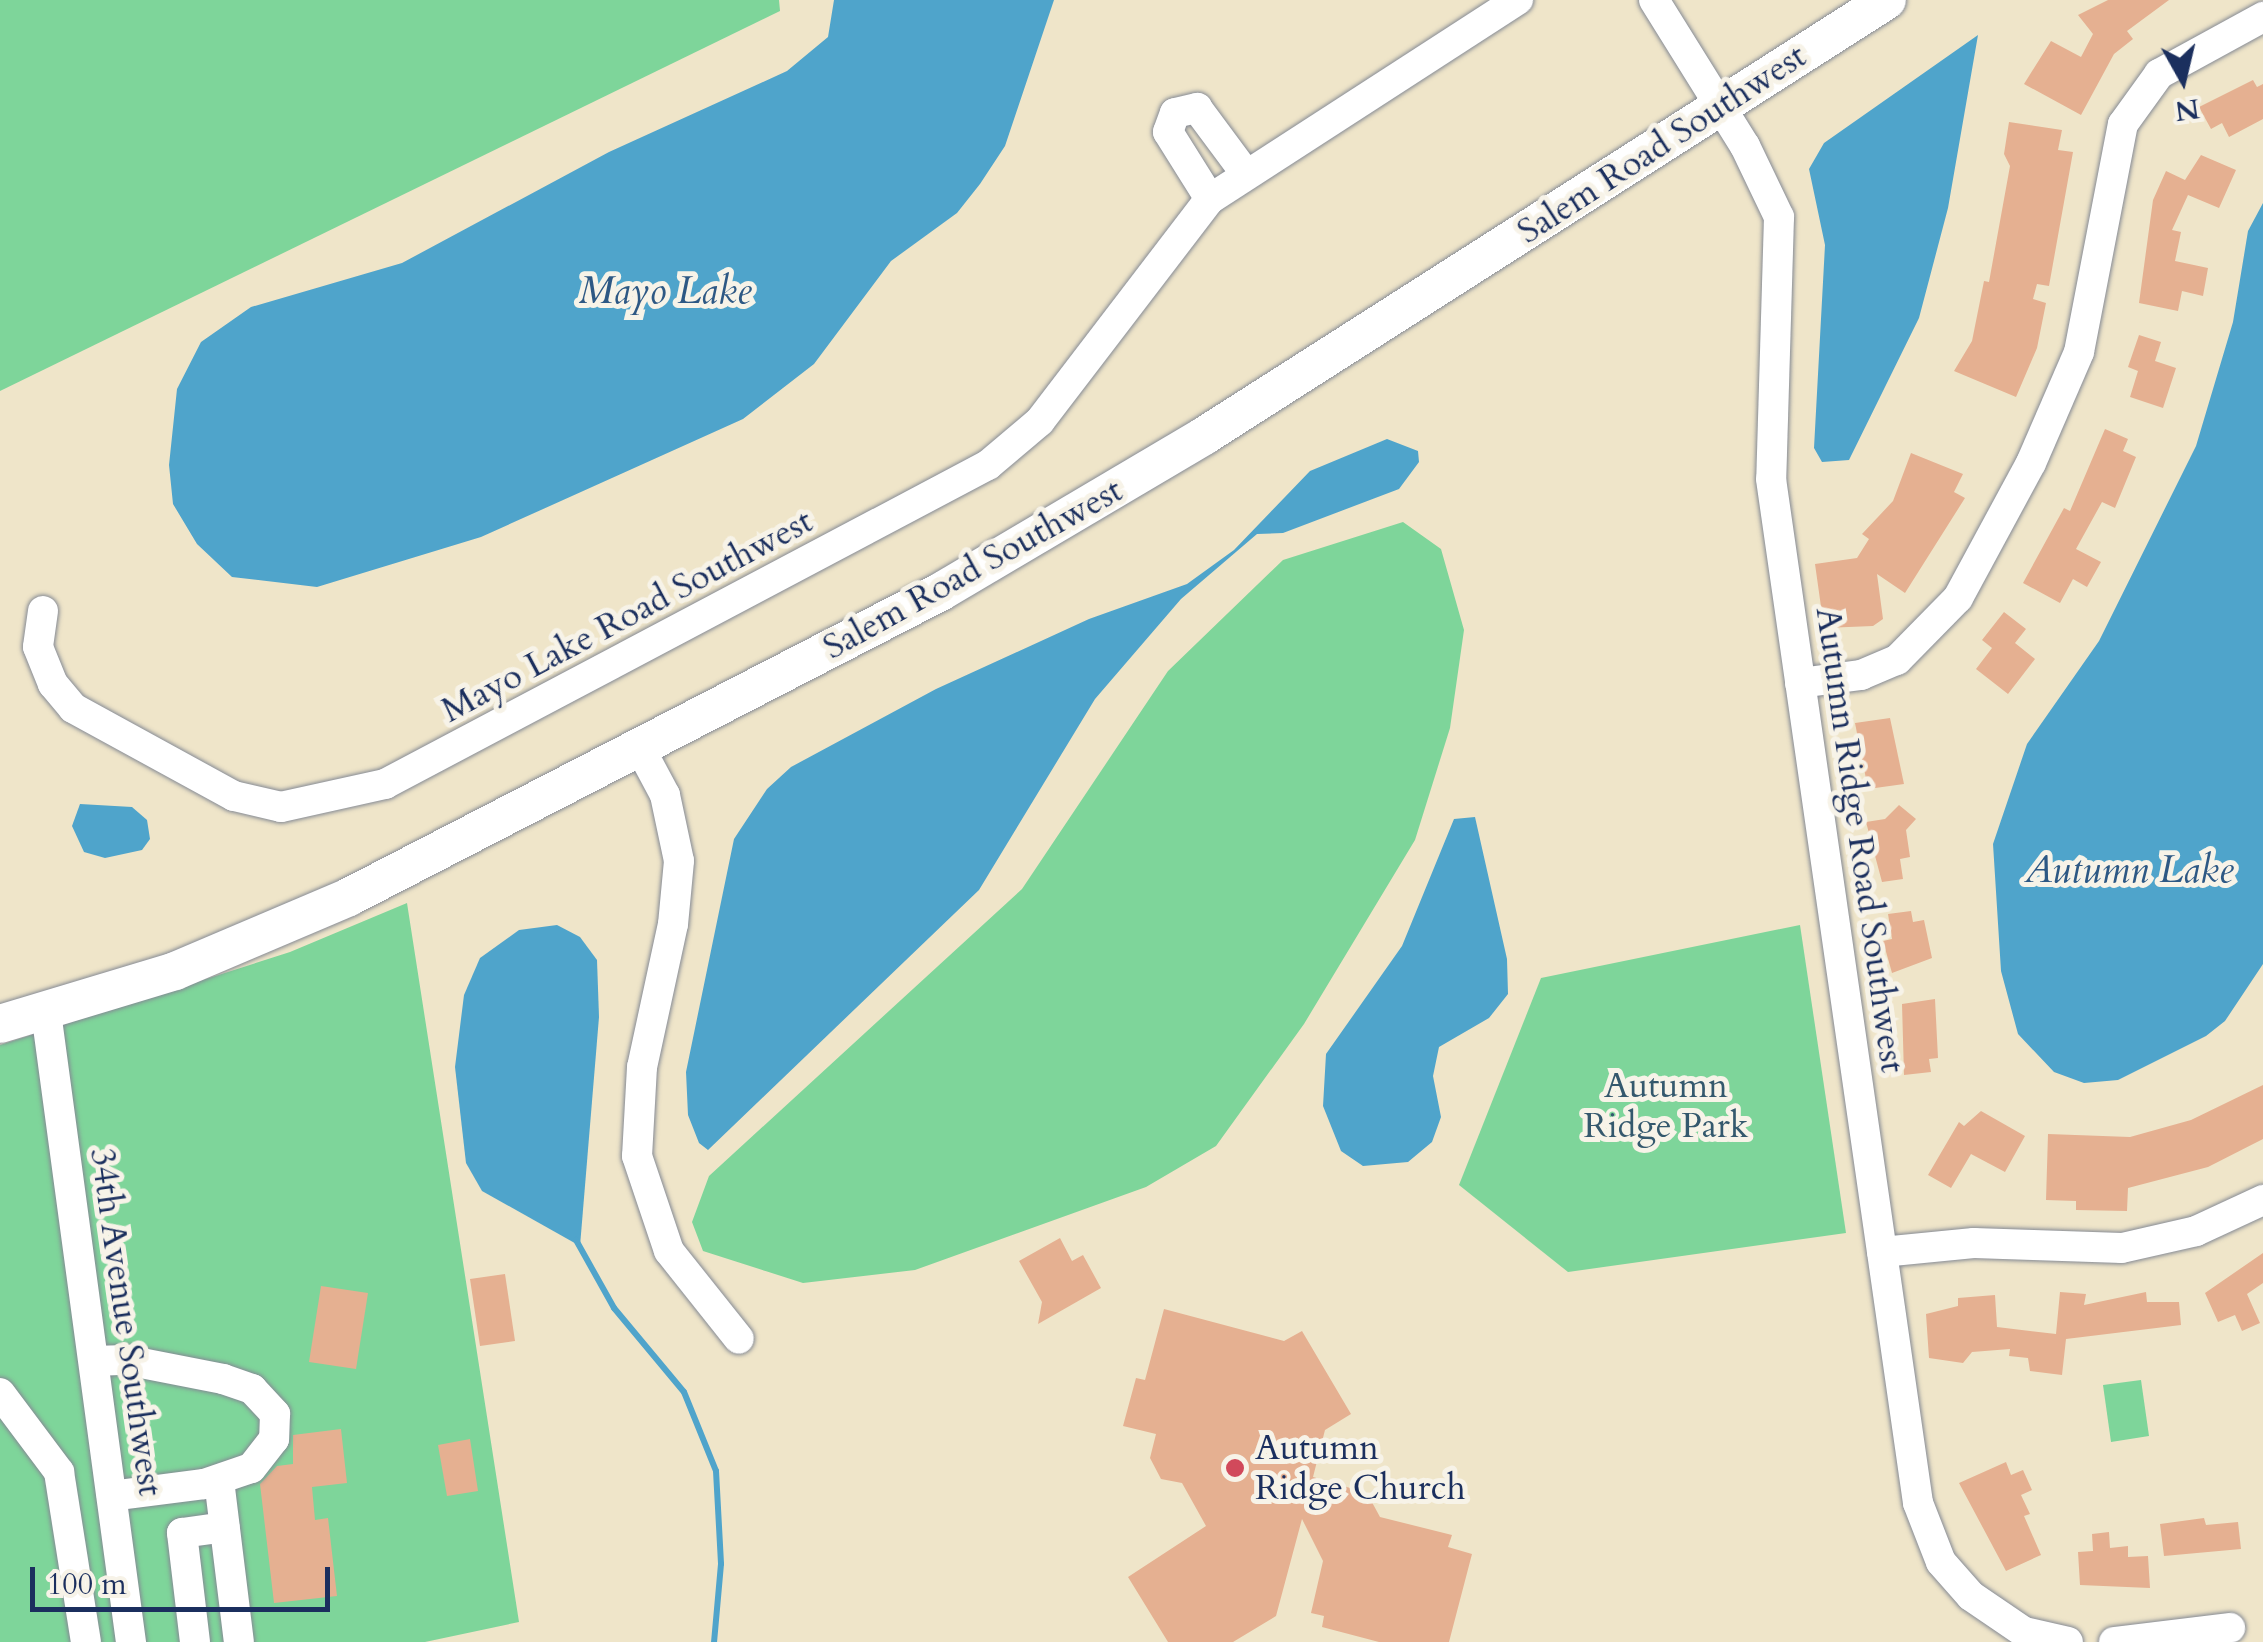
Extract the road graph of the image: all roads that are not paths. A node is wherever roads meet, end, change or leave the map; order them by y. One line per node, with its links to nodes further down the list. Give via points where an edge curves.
1 (1518, 0): 6 (street, Mayo Lake Road Southwest)
2 (1654, 0): 5 (street, Autumn Ridge Road Southwest)
3 (1887, 0): 5 (main road, Salem Road Southwest)
4 (2263, 16): 9 (street, via 2176,60 2138,97 2123,124 2079,352 2030,463 1958,598 1897,660 1861,674)
5 (1720, 107): 9 (street, Autumn Ridge Road Southwest, via 1770,190 1778,217 1770,460); 10 (main road, Salem Road Southwest, via 1088,508)
6 (1246, 174): 7 (street, Mayo Lake Road Southwest); 7 (street, via 1197,108 1175,113 1168,132)
7 (1210, 199): 8 (street, Mayo Lake Road Southwest, via 1040,421 988,465 385,784 281,807 234,796 73,708 53,684 38,647)
8 (43, 611)
9 (1800, 683): 14 (street, Autumn Ridge Road Southwest)
10 (642, 750): 11 (main road, Salem Road Southwest, via 288,925); 15 (street, via 665,795 679,861 673,924 642,1067 637,1156 669,1251)
11 (46, 1012): 12 (main road, Salem Road Southwest); 16 (street, 34th Avenue Southwest)
12 (0, 1024)
13 (2263, 1200): 14 (street, via 2196,1230 2122,1248 1974,1242)
14 (1882, 1252): 26 (street, Autumn Ridge Road Southwest, via 1911,1467 1931,1544 1962,1588 1997,1616)
15 (739, 1339)
16 (94, 1361): 18 (street, via 185,1371 267,1399 276,1426 266,1454); 19 (street, 34th Avenue Southwest)
17 (0, 1393): 22 (street, via 59,1472)
18 (219, 1480): 19 (street); 20 (street)
19 (112, 1496): 23 (street, 34th Avenue Southwest)
20 (225, 1527): 24 (street, via 182,1533); 25 (street)
21 (2230, 1628): 27 (street)
22 (86, 1642)
23 (131, 1642)
24 (195, 1642)
25 (239, 1642)
26 (2068, 1642)
27 (2114, 1642)

